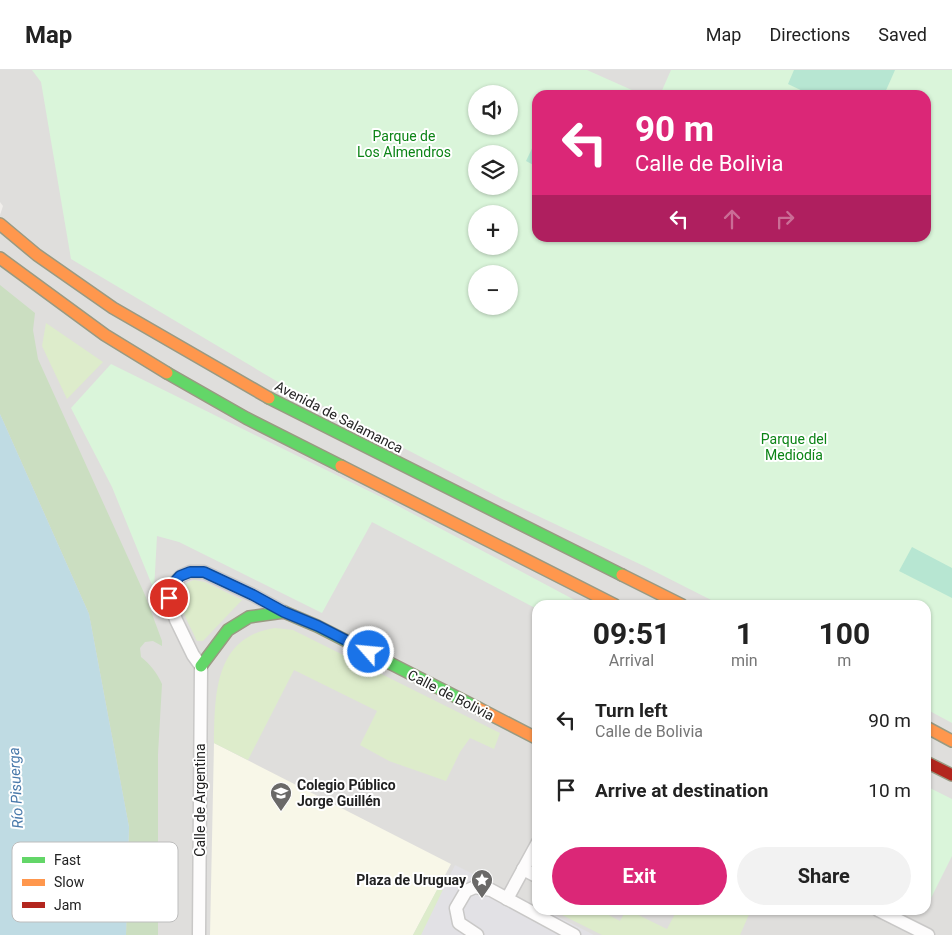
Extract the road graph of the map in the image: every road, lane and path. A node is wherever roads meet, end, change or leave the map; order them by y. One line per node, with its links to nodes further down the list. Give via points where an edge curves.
1 (0, 224): 4 (main road, Avenida de Salamanca, via 37,255 113,308 252,390)
2 (0, 258): 3 (main road, via 105,335 180,381 246,418)
3 (605, 600)
4 (672, 600)
5 (284, 612): 6 (main road, via 249,617 228,630); 6 (street, Calle de Bolivia, via 204,572 180,576 171,586 169,598 176,620); 8 (main road, Calle de Bolivia, via 318,626)
6 (201, 666): 19 (street, Calle de Argentina)
7 (931, 730): 9 (main road)
8 (532, 736)
9 (952, 741)
10 (931, 764): 11 (main road)
11 (952, 775)
12 (532, 853): 13 (street)
13 (523, 869): 14 (street); 15 (street)
14 (532, 874)
15 (507, 899): 16 (street); 20 (street, via 491,890 475,887 466,891 456,908 459,923)
16 (532, 912)
17 (537, 915): 21 (street)
18 (888, 915): 22 (street)
19 (199, 935)
20 (477, 935)
21 (574, 935)
22 (928, 935)

